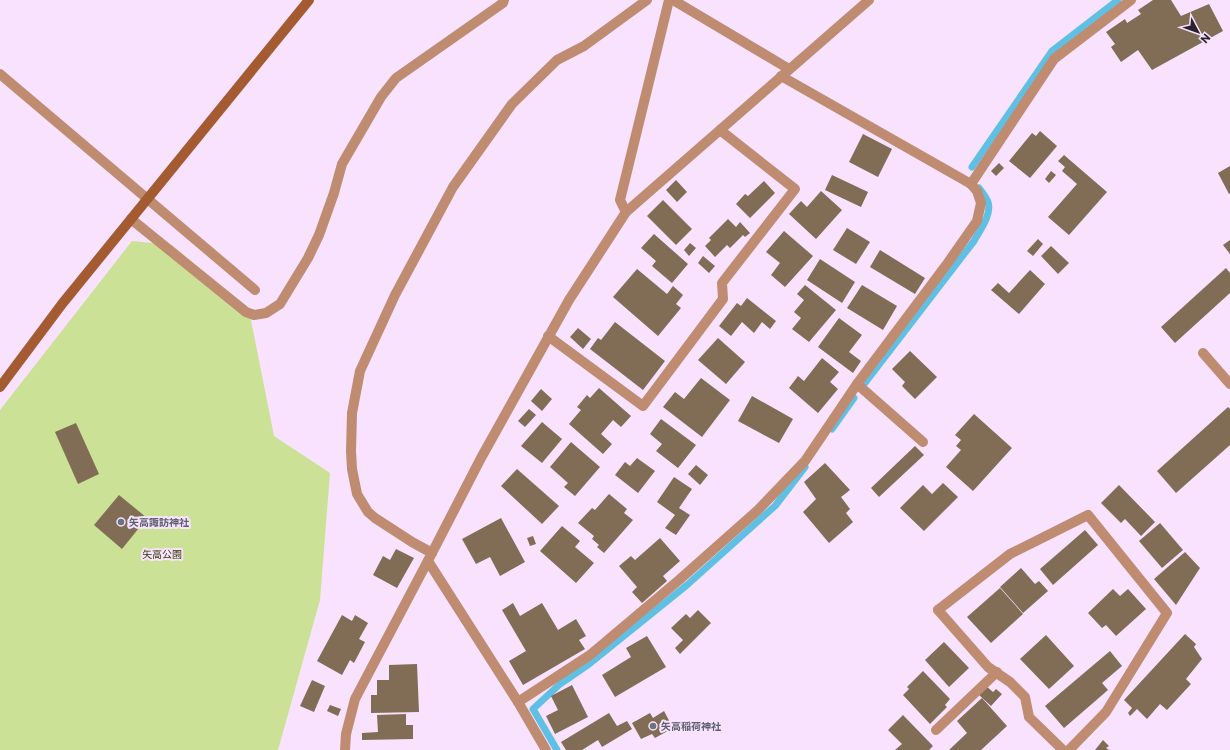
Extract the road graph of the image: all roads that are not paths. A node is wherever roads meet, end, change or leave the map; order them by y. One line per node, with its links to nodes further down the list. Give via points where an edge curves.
1 (309, 0): 13 (street)
2 (504, 0): 15 (street, via 396,78 381,96 342,164 319,235 308,258 280,304 266,313 254,315 246,312)
3 (647, 0): 23 (street, via 584,46 557,60 512,104 453,187 395,295 360,371 352,413 351,443 352,469 357,494 368,512)
4 (669, 0): 14 (street, via 620,200)
5 (673, 0): 8 (street)
6 (870, 0): 8 (street)
7 (1131, 0): 12 (street, via 1054,59)
8 (789, 69): 10 (street)
9 (0, 74): 13 (street)
10 (780, 76): 11 (street); 12 (street)
11 (720, 130): 14 (street); 17 (street, via 795,189 722,283 723,299 643,406)
12 (971, 184): 19 (street, via 977,191 981,203 976,221)
13 (147, 198): 15 (street); 16 (street)
14 (626, 212): 17 (street)
15 (131, 219): 21 (street, via 62,304)
16 (255, 290)
17 (548, 336): 23 (street)
18 (1203, 353): 20 (street)
19 (857, 384): 22 (street); 25 (street, via 805,461 758,510 590,655)
20 (1230, 384)
21 (0, 387)
22 (923, 442)
23 (430, 557): 25 (street); 27 (street, via 355,699 346,734)
24 (997, 672): 26 (street); 29 (street, via 1025,697 1028,717); 30 (street, via 988,667 938,610 1010,554 1088,514 1167,613 1106,712)
25 (518, 702): 28 (street)
26 (936, 730)
27 (345, 750)
28 (546, 750)
29 (1063, 750)
30 (1069, 750)

